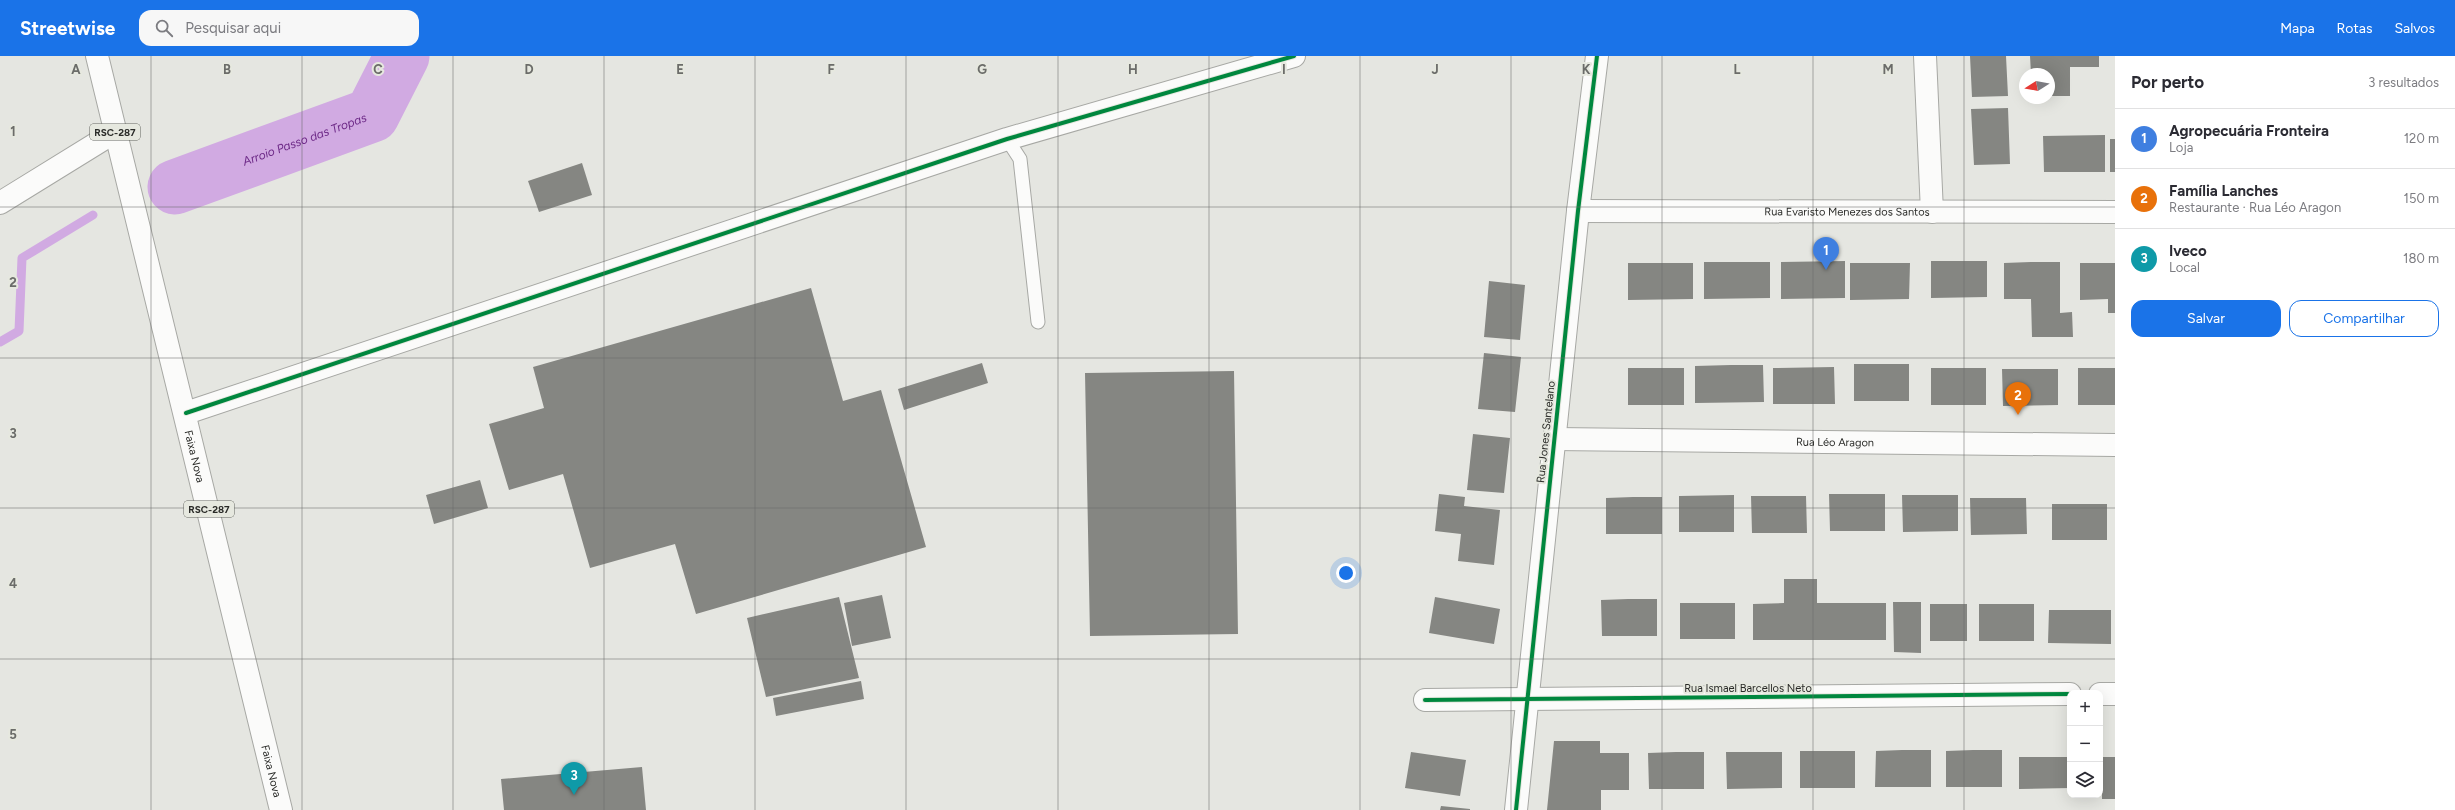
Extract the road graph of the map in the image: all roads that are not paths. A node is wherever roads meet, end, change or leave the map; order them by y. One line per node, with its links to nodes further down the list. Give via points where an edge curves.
1 (97, 56): 5 (main road, Faixa Nova / RSC-287)
2 (1294, 56): 6 (main road)
3 (1597, 56): 8 (main road, Rua Jones Santelano)
4 (1925, 56): 9 (main road)
5 (115, 132): 7 (main road); 12 (main road, Faixa Nova / RSC-287)
6 (1007, 139): 11 (lane, via 1020,159); 12 (main road)
7 (0, 203)
8 (1578, 211): 9 (main road, Rua Evaristo Menezes dos Santos); 13 (main road, Rua Jones Santelano)
9 (1932, 212): 10 (main road, Rua Evaristo Menezes dos Santos)
10 (2115, 212)
11 (1038, 322)
12 (186, 413): 20 (main road, Faixa Nova / RSC-287)
13 (1554, 439): 14 (main road, Rua Léo Aragon); 18 (main road, Rua Jones Santelano)
14 (2115, 445)
15 (2067, 694): 18 (main road, Rua Ismael Barcellos Neto)
16 (2103, 694): 17 (main road)
17 (2115, 694)
18 (1528, 699): 19 (main road, Rua Ismael Barcellos Neto); 21 (main road, Rua Jones Santelano)
19 (1425, 700)
20 (281, 810)
21 (1516, 810)

